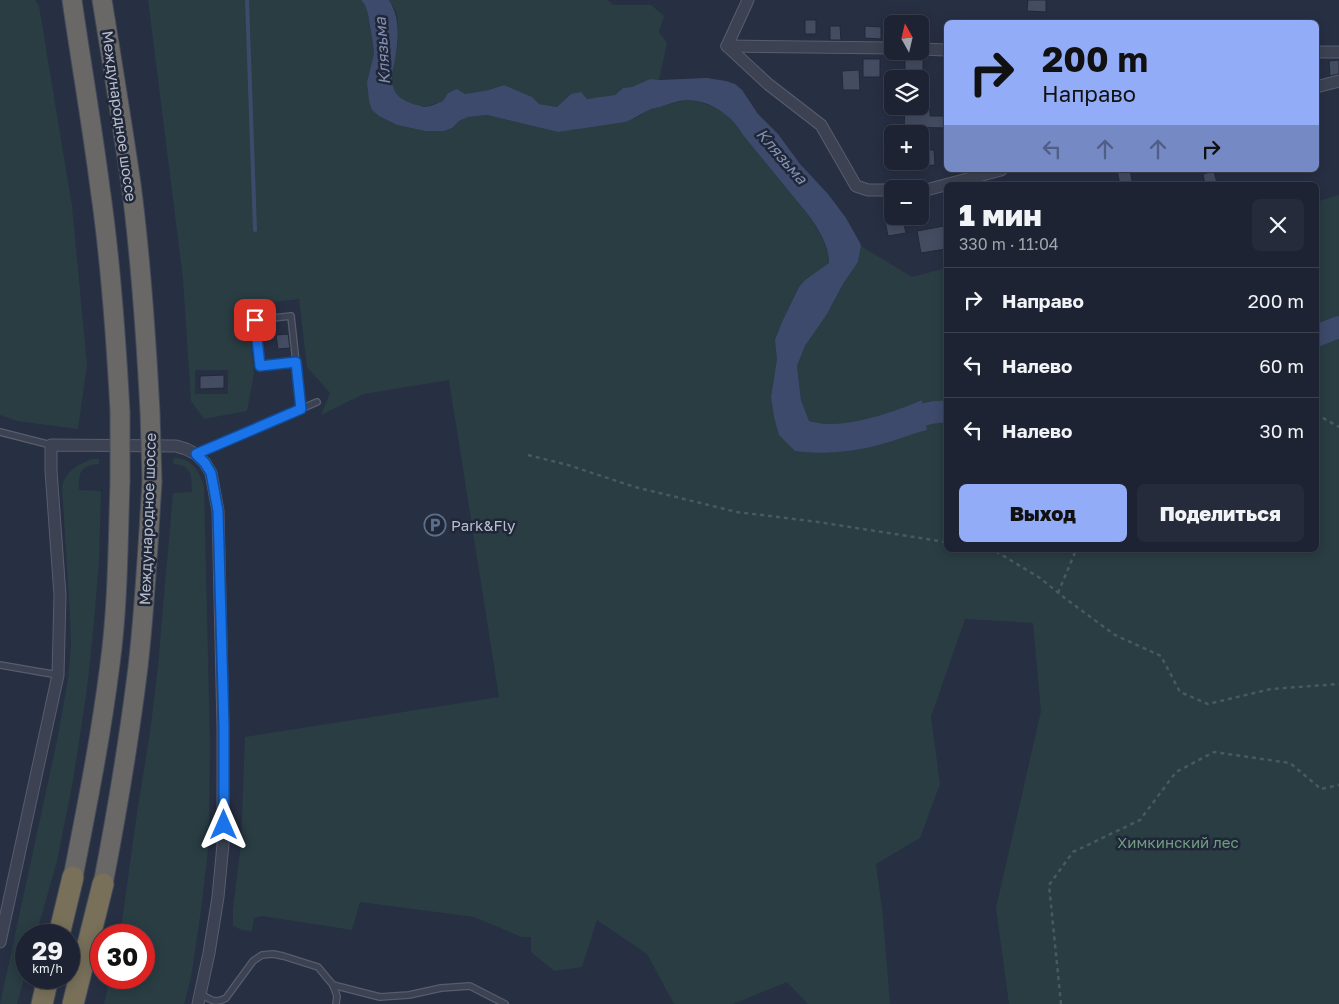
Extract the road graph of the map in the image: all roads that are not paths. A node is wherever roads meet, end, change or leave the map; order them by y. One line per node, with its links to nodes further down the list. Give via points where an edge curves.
1 (72, 0): 25 (highway, Международное шоссе, bridge, via 101,189 120,412 116,591 110,662 90,796)
2 (102, 0): 26 (highway, Международное шоссе, bridge, via 132,194 146,339 152,482 138,666 119,802)
3 (748, 0): 4 (street)
4 (727, 46): 5 (street); 16 (street, via 768,84 821,125 856,186)
5 (884, 48)
6 (929, 49): 7 (street)
7 (944, 50)
8 (1319, 52): 9 (street)
9 (1339, 52)
10 (1339, 81): 11 (street)
11 (1319, 86)
12 (994, 172): 13 (street)
13 (956, 182)
14 (944, 185): 15 (street)
15 (929, 189)
16 (884, 190)
17 (296, 362): 17 (lane, via 260,366 255,320 291,316); 19 (lane)
18 (318, 402): 19 (lane)
19 (301, 409): 22 (lane)
20 (0, 432): 21 (lane)
21 (51, 445): 22 (street, via 176,446); 24 (street, via 60,595)
22 (196, 454): 31 (street, via 211,473 218,511 224,728 224,844)
23 (0, 664): 24 (lane)
24 (58, 675): 28 (street)
25 (73, 877): 27 (highway, Международное шоссе)
26 (103, 884): 33 (highway, Международное шоссе)
27 (62, 924)
28 (0, 942)
29 (334, 985): 31 (lane, via 318,967 283,956 262,955 253,961 226,998 220,1002); 34 (lane); 35 (lane, via 380,997 470,986)
30 (45, 989): 32 (highway)
31 (200, 999)
32 (42, 1004)
33 (73, 1004)
34 (336, 1004)
35 (505, 1004)

